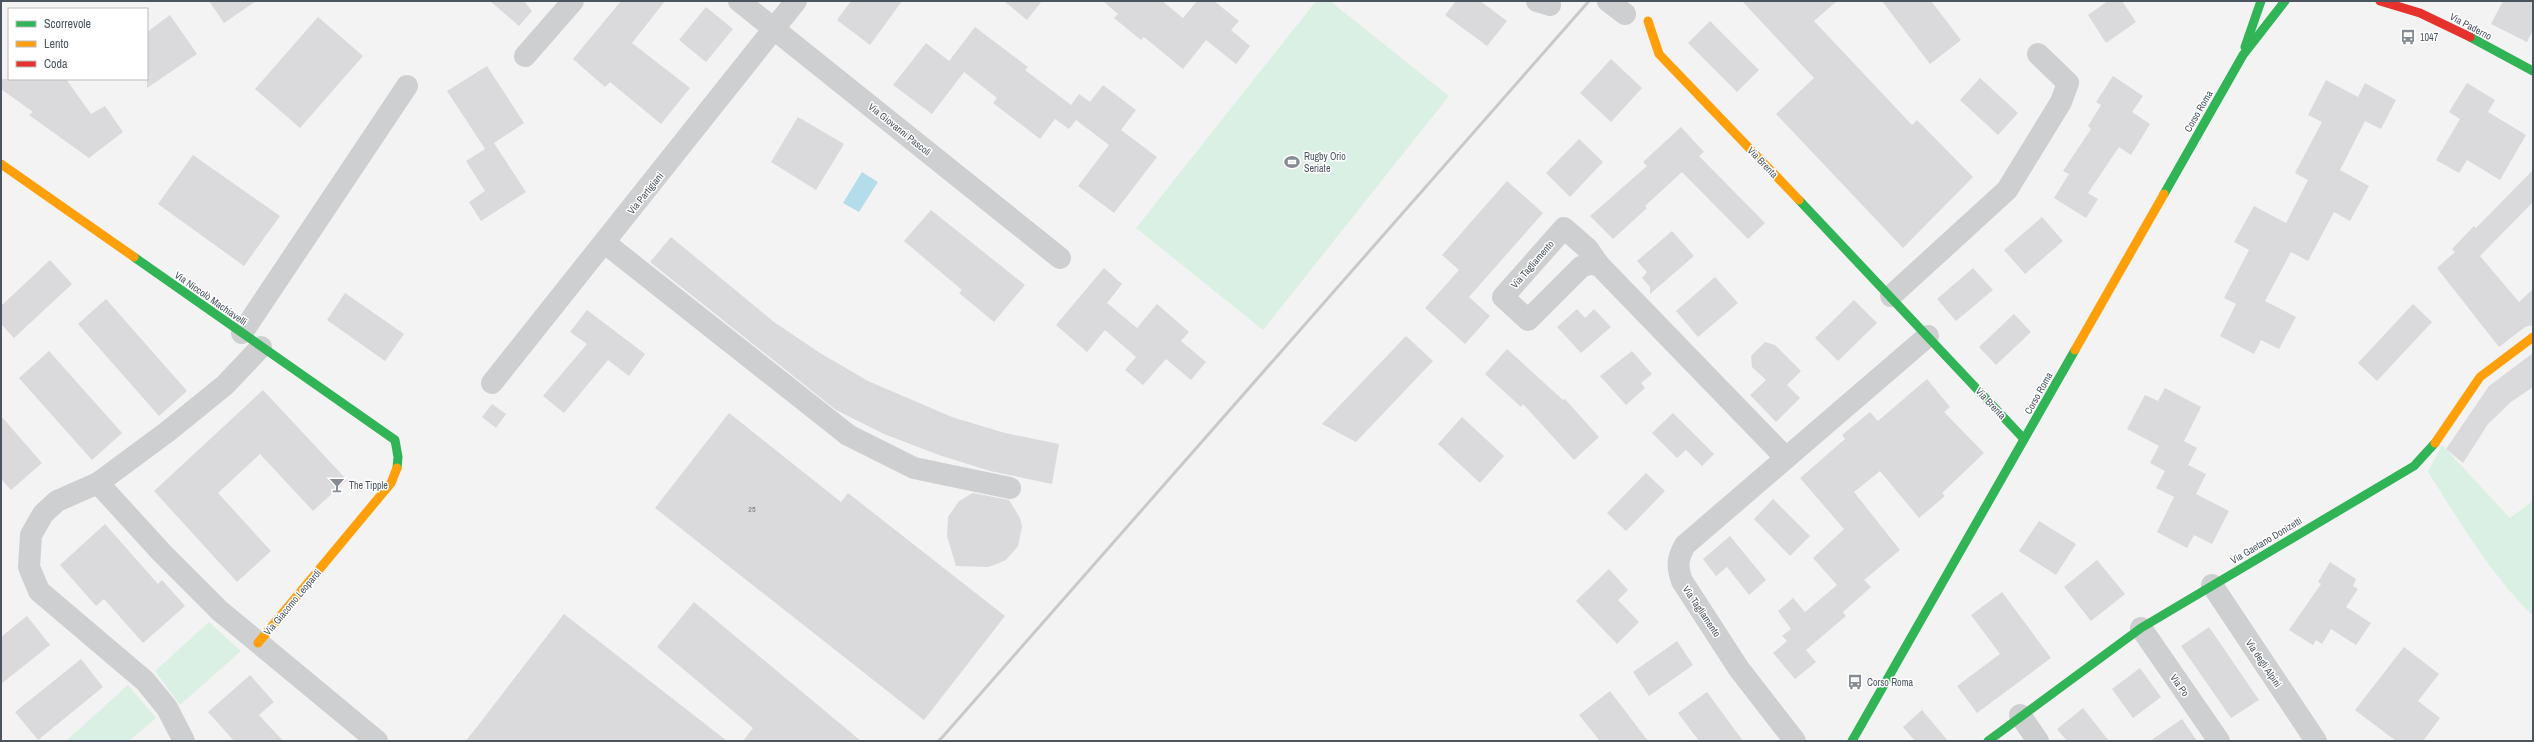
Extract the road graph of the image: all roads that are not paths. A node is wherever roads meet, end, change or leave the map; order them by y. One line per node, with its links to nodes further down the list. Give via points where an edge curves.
1 (572, 1): 12 (street)
2 (739, 1): 9 (street, Via Giovanni Pascoli)
3 (796, 1): 9 (street, Via Partigiani)
4 (2261, 1): 11 (street, Corso Roma)
5 (2285, 1): 11 (street, Corso Roma)
6 (2380, 1): 7 (street, Via Paderno)
7 (2393, 3): 13 (street, Via Paderno, via 2445,24)
8 (1648, 21): 19 (street, Via Brenta, via 1659,54)
9 (774, 28): 16 (street, Via Partigiani); 17 (street, Via Giovanni Pascoli)
10 (2038, 54): 19 (street, via 2068,83 2007,190)
11 (2243, 54): 25 (street, Corso Roma)
12 (525, 56)
13 (2533, 71)
14 (407, 86): 20 (street)
15 (1, 164): 20 (street, Via Niccolò Machiavelli)
16 (605, 243): 24 (street, Via Partigiani); 29 (street, via 848,435 914,468)
17 (1060, 258)
18 (1599, 265): 27 (street)
19 (1892, 296): 21 (street, Via Brenta)
20 (242, 333): 23 (street, Via Niccolò Machiavelli)
21 (1928, 336): 25 (street, Via Brenta); 27 (street, Via Tagliamento)
22 (2533, 337): 30 (street, Via Gaetano Donizetti, via 2480,377 2440,438 2414,466)
23 (261, 346): 26 (street, Via Niccolò Machiavelli, via 395,440); 28 (street, via 225,385)
24 (492, 383)
25 (2024, 439): 37 (street, Corso Roma)
26 (400, 456): 32 (street, Via Giacomo Leopardi, via 398,471 391,483)
27 (1786, 458): 36 (street, Via Tagliamento, via 1685,545 1679,556 1678,568 1682,582 1739,668)
28 (98, 483): 32 (street, via 199,590); 34 (street, via 57,501 43,514 31,535 29,567 39,591 145,681 167,708)
29 (1010, 488)
30 (2212, 585): 31 (street, Via Gaetano Donizetti); 41 (street, Via degli Alpini)
31 (2141, 628): 33 (street, Via Gaetano Donizetti); 40 (street, Via Po)
32 (258, 643): 35 (street, Via Giacomo Leopardi)
33 (2020, 715): 38 (street, Via Gaetano Donizetti); 39 (street)
34 (184, 741)
35 (377, 741)
36 (1795, 741)
37 (1852, 741)
38 (1988, 741)
39 (2038, 741)
40 (2219, 741)
41 (2316, 741)

